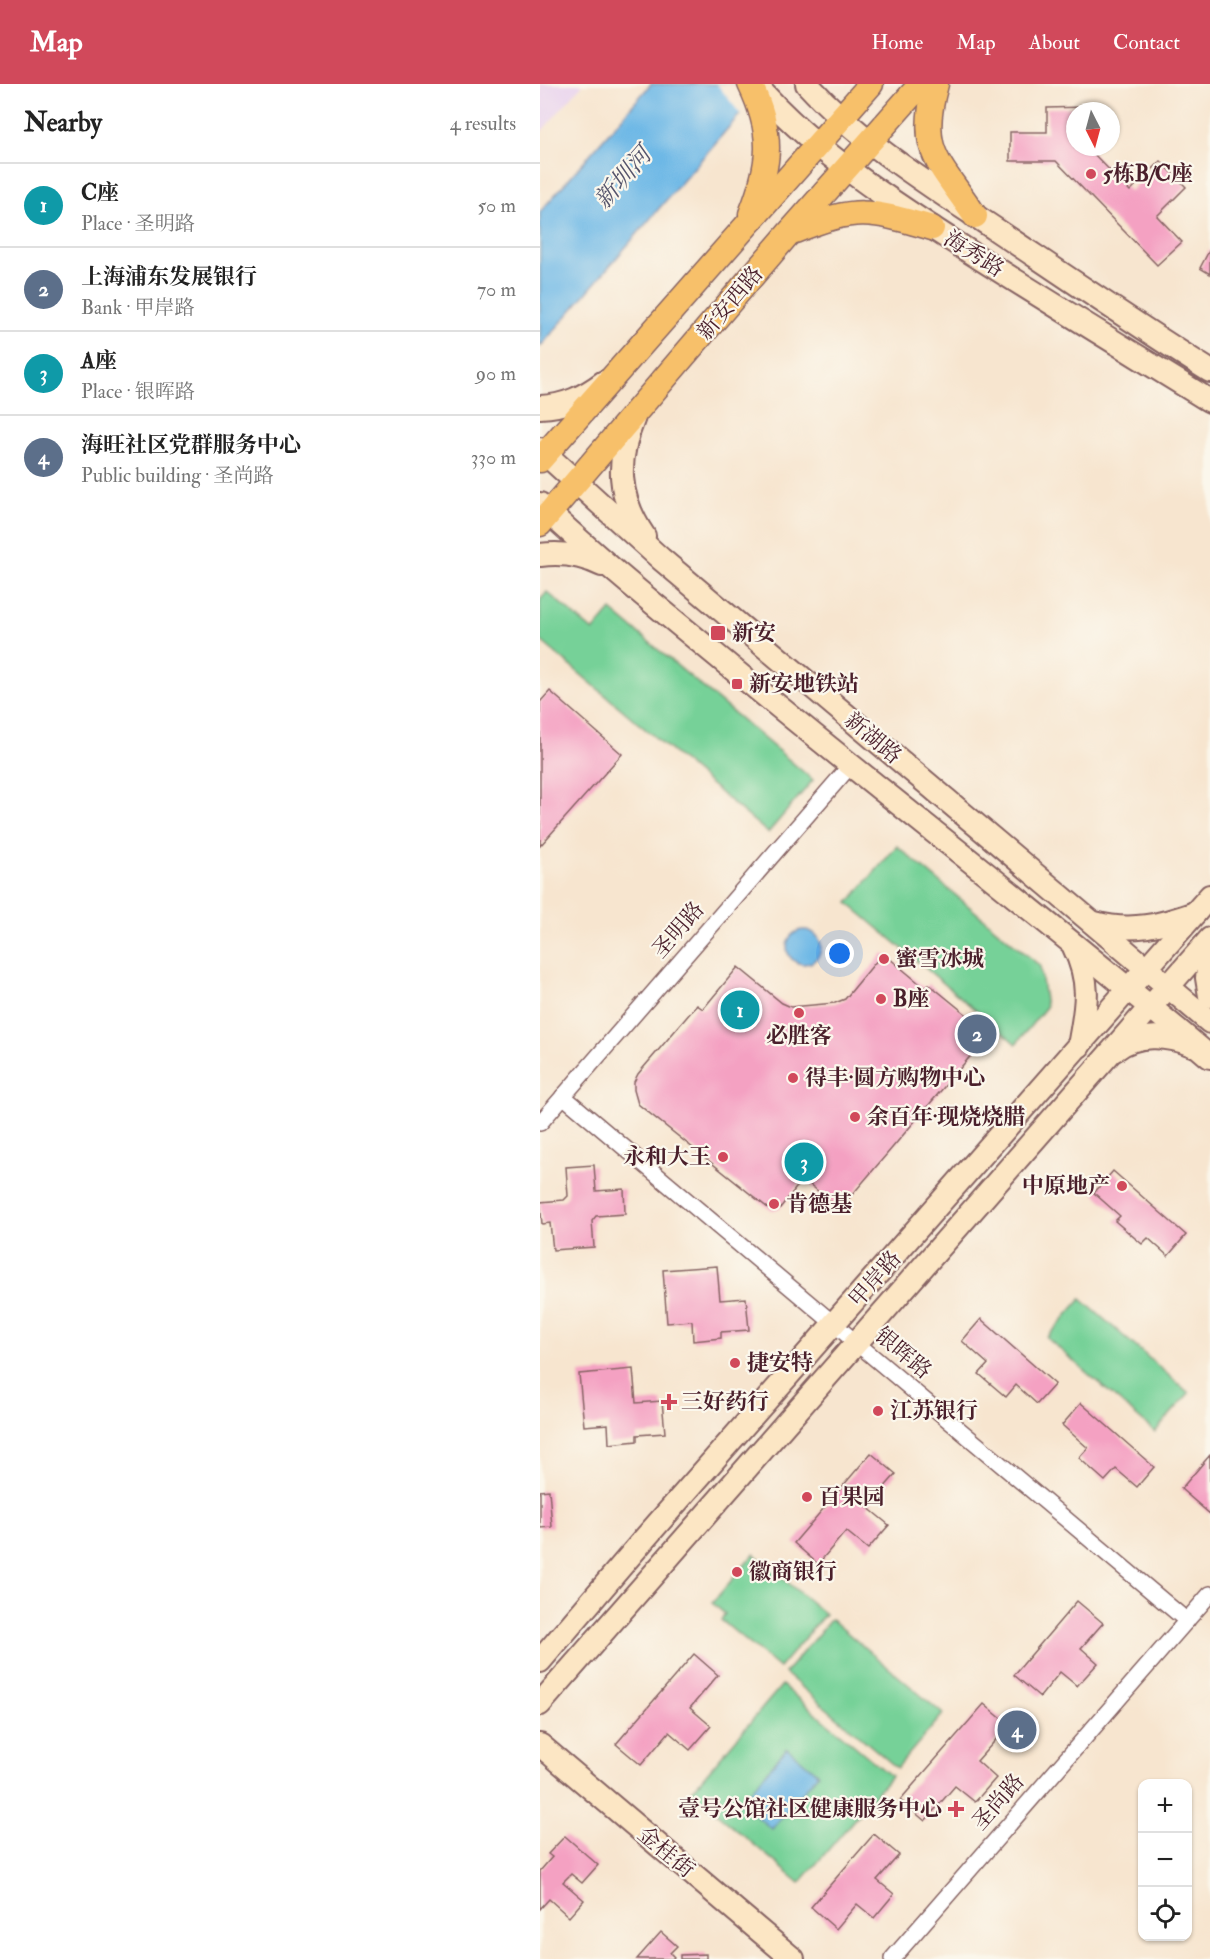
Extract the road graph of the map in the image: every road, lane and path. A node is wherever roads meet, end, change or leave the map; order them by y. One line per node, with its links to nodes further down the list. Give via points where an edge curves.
1 (807, 84): 6 (main road, 海秀路)
2 (871, 84): 6 (main road, 新安西路)
3 (921, 84): 7 (main road, 新安西路)
4 (936, 84): 10 (main road, via 928,118 930,144 942,170)
5 (756, 89): 8 (main road, 海秀路); 11 (main road, via 767,133 768,156)
6 (841, 118): 7 (main road, 海秀路); 8 (main road, 新安西路)
7 (870, 142): 9 (main road, 新安西路); 10 (main road, 海秀路)
8 (818, 146): 9 (main road, 海秀路); 11 (main road, 新安西路)
9 (847, 168): 12 (main road, 海秀路); 13 (main road, 新安西路)
10 (975, 216): 15 (main road, 海秀路)
11 (746, 227): 14 (main road, 新安西路)
12 (932, 228): 13 (main road, via 864,212 830,218); 16 (main road, 海秀路)
13 (789, 233): 18 (main road, 新安西路)
14 (619, 370): 17 (main road, via 581,397); 19 (main road, 新安西路)
15 (1210, 371)
16 (1210, 401)
17 (540, 407)
18 (634, 415): 20 (main road, 新安西路); 23 (main road, via 621,464 625,500)
19 (542, 454): 20 (main road, 新湖路)
20 (575, 482): 21 (main road, 新安西路); 23 (main road, 新湖路)
21 (543, 513): 24 (main road, 新湖路)
22 (540, 555): 24 (main road, via 583,558)
23 (661, 559): 27 (main road, 新湖路)
24 (619, 574): 25 (main road, 新湖路)
25 (850, 766): 29 (main road, 新湖路); 40 (street, 圣明路)
26 (1203, 905): 27 (main road, via 1172,921 1142,928); 31 (main road, 甲岸路)
27 (1091, 922): 31 (main road, 新湖路)
28 (1210, 939): 32 (main road, 甲岸路)
29 (1072, 943): 33 (main road, 新湖路); 37 (main road, via 1085,974 1086,988)
30 (1210, 946): 34 (main road)
31 (1147, 969): 32 (main road, 新湖路); 33 (main road, 甲岸路)
32 (1168, 987): 35 (main road, 甲岸路); 36 (main road, 新湖路)
33 (1129, 990): 35 (main road, 新湖路); 37 (main road, 甲岸路)
34 (1210, 996)
35 (1150, 1007): 38 (main road, 新湖路); 39 (main road, 甲岸路)
36 (1210, 1022)
37 (1078, 1048): 42 (main road, 甲岸路)
38 (1205, 1053): 39 (main road, via 1183,1041 1150,1038 1133,1040)
39 (1107, 1057): 43 (main road, 甲岸路)
40 (563, 1096): 41 (street, 圣明路); 42 (street, 银晖路)
41 (540, 1123)
42 (834, 1324): 43 (street, 银晖路); 46 (main road, 甲岸路)
43 (856, 1343): 45 (street, 银晖路); 47 (main road, 甲岸路)
44 (1210, 1594): 45 (street, 圣尚路)
45 (1187, 1621): 50 (street, 圣尚路)
46 (540, 1661)
47 (540, 1704)
48 (540, 1745): 49 (main road, 金桂街)
49 (793, 1959)
50 (892, 1959)

